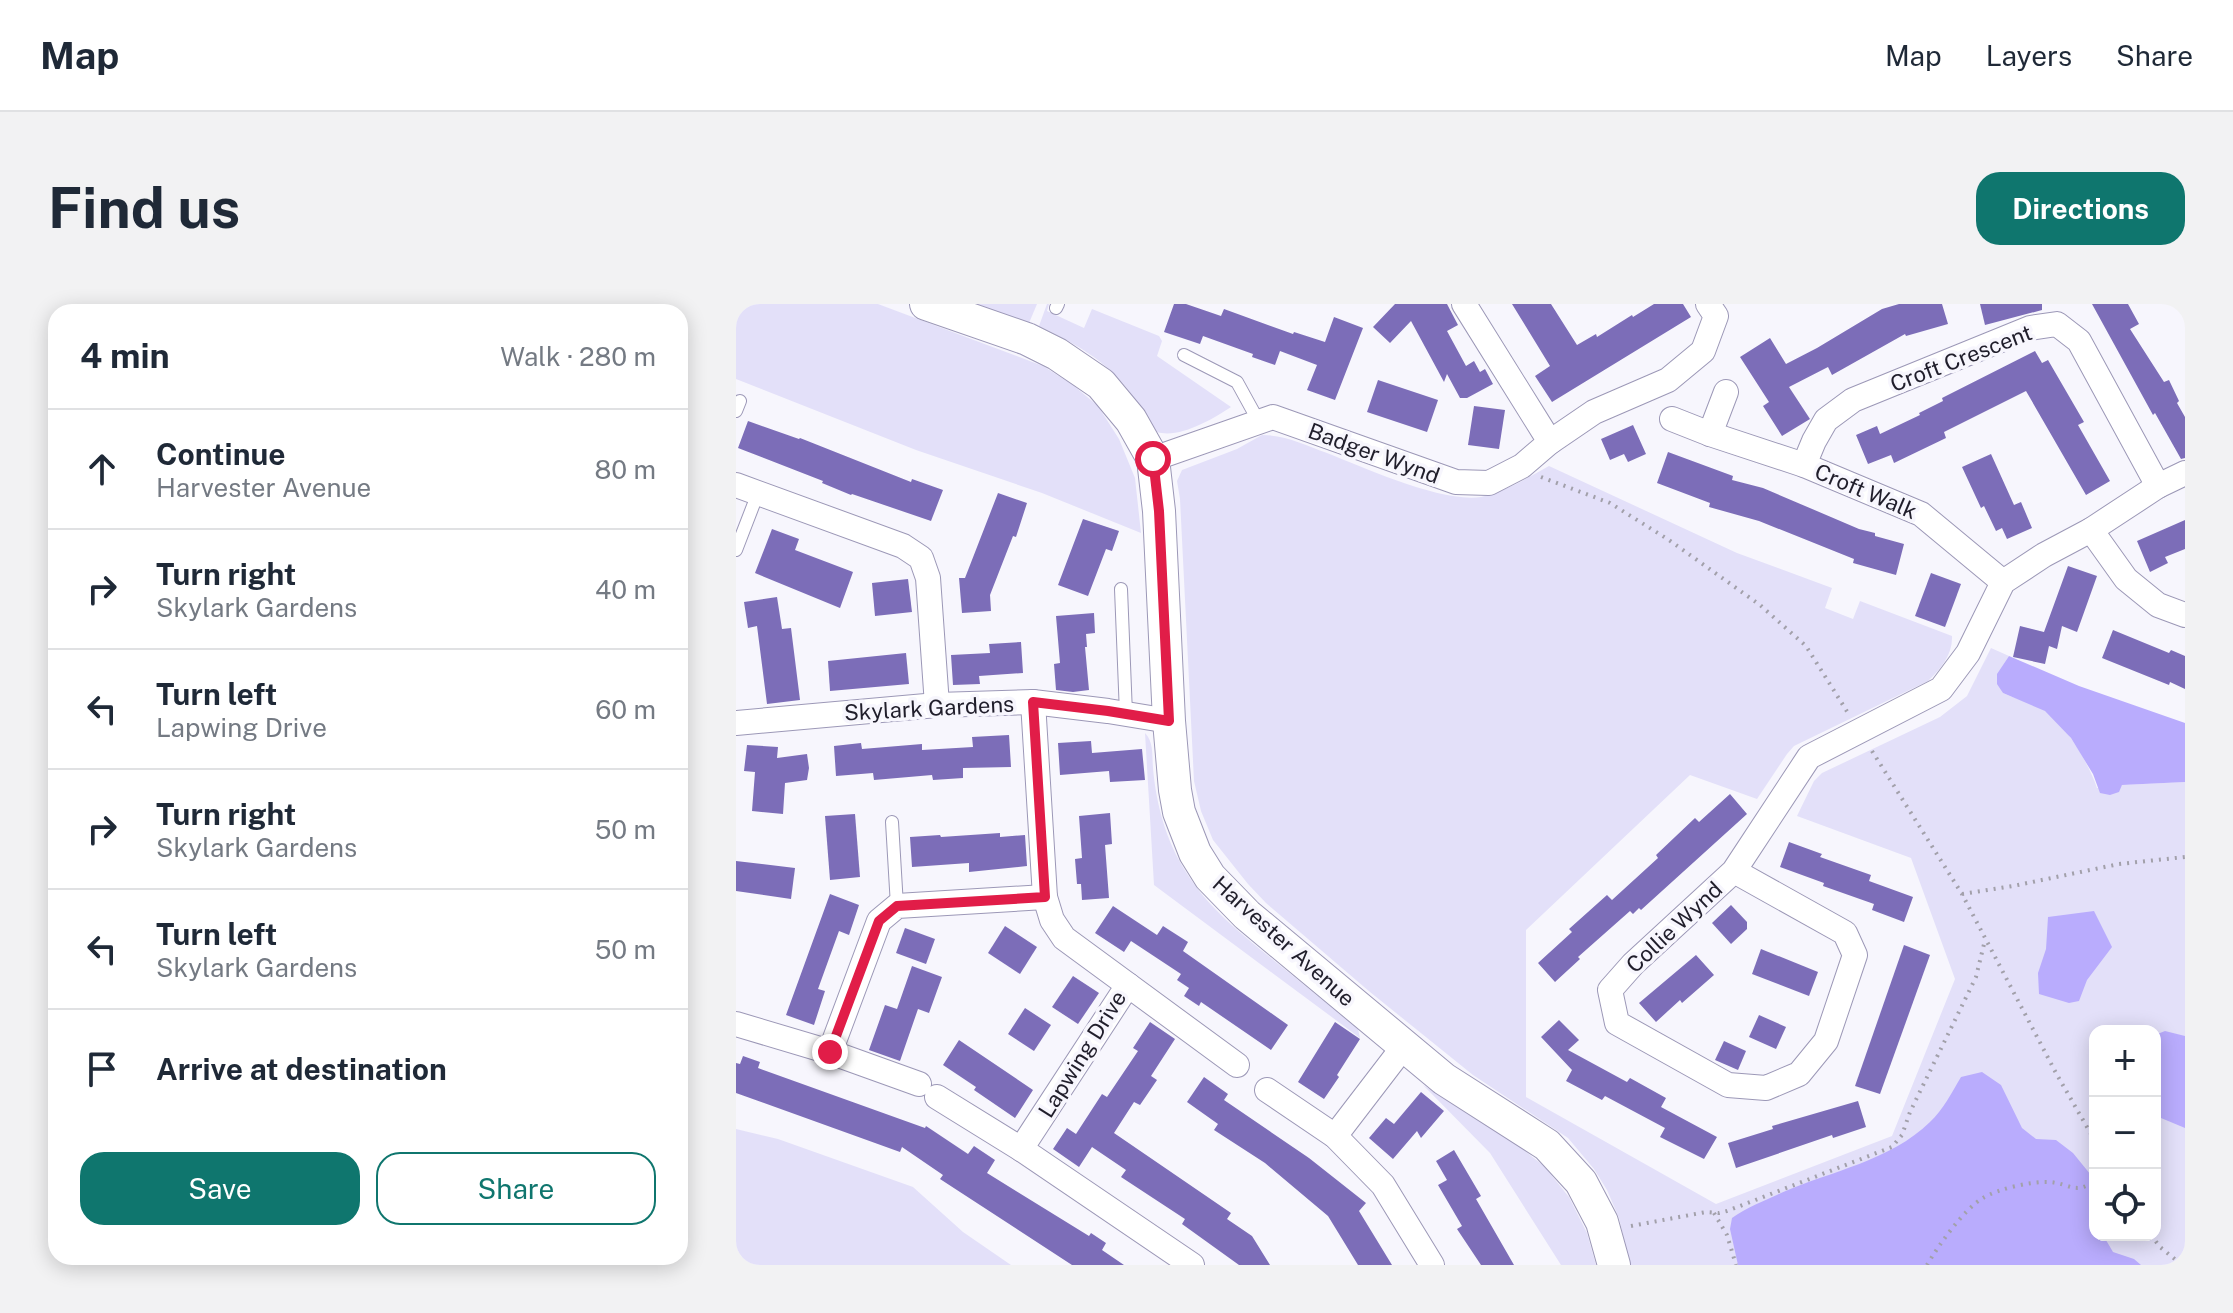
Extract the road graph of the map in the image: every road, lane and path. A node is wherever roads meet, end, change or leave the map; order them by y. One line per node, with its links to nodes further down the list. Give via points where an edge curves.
1 (926, 304): 10 (street, Harvester Avenue, via 1027,339 1101,384 1131,420)
2 (1464, 304): 9 (street)
3 (1712, 310): 9 (street, Badger Wynd, via 1703,351 1668,380 1594,412)
4 (1184, 355): 7 (lane, via 1237,382)
5 (1726, 392): 8 (street)
6 (1672, 419): 8 (street, Croft Walk)
7 (1259, 422): 9 (street, Badger Wynd, via 1273,417 1456,482 1489,483 1522,466); 10 (street, Badger Wynd)
8 (1710, 434): 11 (street, Croft Walk)
9 (1550, 442)
10 (1153, 459): 23 (street, Harvester Avenue)
11 (1804, 465): 13 (street, Croft Crescent, via 1826,420 1853,400 2030,328 2057,324 2079,341); 17 (street, Croft Walk, via 1921,514)
12 (2185, 473): 13 (street)
13 (2158, 486): 15 (street)
14 (747, 489): 16 (lane); 21 (street, via 903,546 921,558 928,578)
15 (2091, 530): 17 (street); 19 (street, via 2126,579 2158,605)
16 (736, 550)
17 (2003, 582): 27 (street, Collie Wynd, via 1968,653 1941,689 1809,757)
18 (1121, 589): 22 (lane)
19 (2185, 615)
20 (1033, 702): 21 (street, Skylark Gardens); 22 (street, Skylark Gardens); 29 (street, Lapwing Drive)
21 (937, 705): 24 (street, Skylark Gardens)
22 (1126, 714): 23 (street, Skylark Gardens)
23 (1169, 721): 34 (street, Harvester Avenue, via 1179,812 1210,877 1247,915)
24 (736, 723)
25 (892, 822): 30 (lane)
26 (2185, 857): 28 (path)
27 (1734, 871): 27 (street, Collie Wynd, via 1610,990 1617,1023 1728,1085 1766,1088 1799,1074 1826,1041 1855,955 1845,933)
28 (1962, 894)
29 (1045, 897): 30 (street); 32 (street, Lapwing Drive, via 1064,938)
30 (897, 906): 35 (street, via 879,921)
31 (1986, 939): 41 (path, via 1976,977 1898,1141 1856,1163)
32 (1128, 985): 36 (street); 39 (street, Lapwing Drive)
33 (736, 1024): 35 (street)
34 (1404, 1046): 38 (street); 42 (street, Harvester Avenue, via 1444,1079 1547,1145 1581,1182)
35 (830, 1052): 39 (street, via 928,1091)
36 (1237, 1065)
37 (1267, 1090): 38 (street)
38 (1335, 1136): 45 (street, via 1383,1185)
39 (1021, 1149): 44 (street)
40 (2089, 1184): 48 (path, via 2077,1189 2033,1183 1984,1197)
41 (1713, 1212): 42 (path); 47 (path)
42 (1605, 1230): 46 (street, Harvester Avenue)
43 (2156, 1241): 49 (path)
44 (1192, 1265)
45 (1432, 1265)
46 (1614, 1265)
47 (1736, 1265)
48 (1927, 1265)
49 (2182, 1265)

